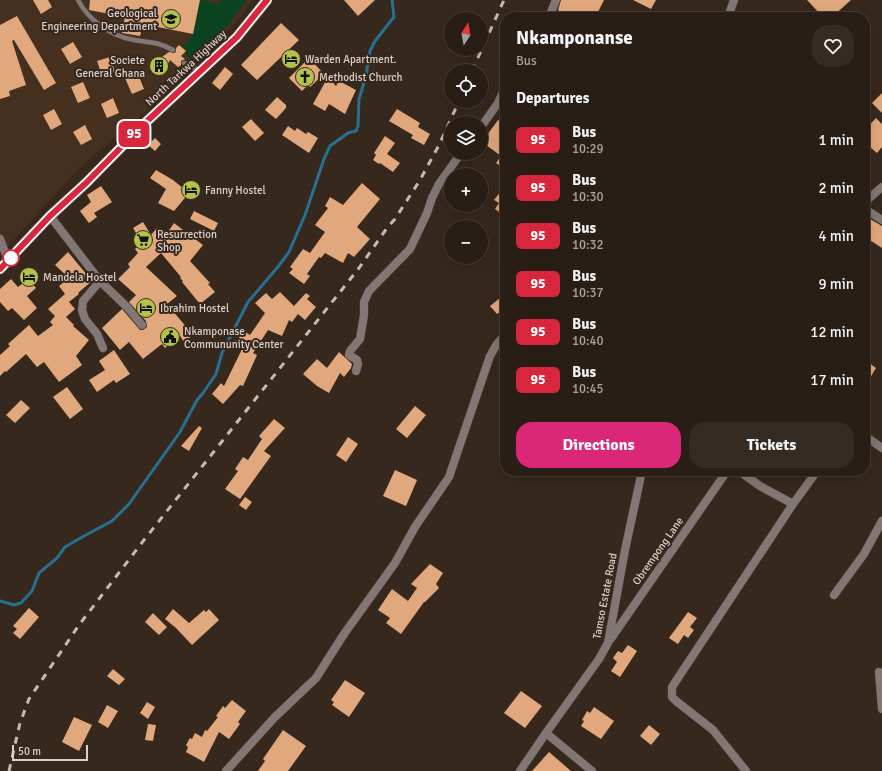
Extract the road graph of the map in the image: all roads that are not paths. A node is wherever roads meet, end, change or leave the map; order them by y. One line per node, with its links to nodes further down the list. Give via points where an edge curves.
1 (78, 0): 7 (lane, via 91,17 110,31 125,38 161,44)
2 (267, 0): 9 (main road, North Tarkwa Highway, via 237,37)
3 (556, 0): 5 (street)
4 (734, 0): 6 (street)
5 (551, 12)
6 (730, 12)
7 (173, 50)
8 (184, 63): 9 (lane)
9 (200, 71): 16 (main road, North Tarkwa Highway)
10 (500, 99): 11 (street)
11 (488, 118)
12 (456, 160): 25 (street, via 439,184 410,249 369,291 364,302 360,339 349,355 357,360)
13 (882, 187): 14 (street)
14 (870, 198)
15 (870, 212): 17 (street)
16 (50, 216): 19 (main road, North Tarkwa Highway); 21 (street)
17 (882, 220)
18 (0, 239): 19 (street)
19 (8, 260): 20 (main road, North Tarkwa Highway)
20 (0, 269)
21 (100, 281): 22 (street); 24 (street, via 83,301 82,310 84,319 98,334)
22 (142, 324)
23 (500, 341): 39 (street, via 490,356 449,477 415,527 395,563 316,678 275,717)
24 (104, 348)
25 (356, 371)
26 (870, 440): 27 (street)
27 (882, 448)
28 (641, 476): 35 (street, Tamso Estate Road)
29 (724, 476): 35 (street, Obrempong Lane)
30 (746, 476): 32 (street)
31 (813, 476): 32 (street)
32 (793, 504): 42 (street, via 672,687 672,697 713,730)
33 (882, 521): 34 (street, via 864,554)
34 (834, 595)
35 (608, 643): 38 (street, Tamso Estate Road)
36 (879, 672): 37 (street)
37 (882, 709)
38 (546, 733): 40 (street, Tamso Estate Road); 41 (street)
39 (226, 771)
40 (520, 771)
41 (592, 771)
42 (746, 771)

